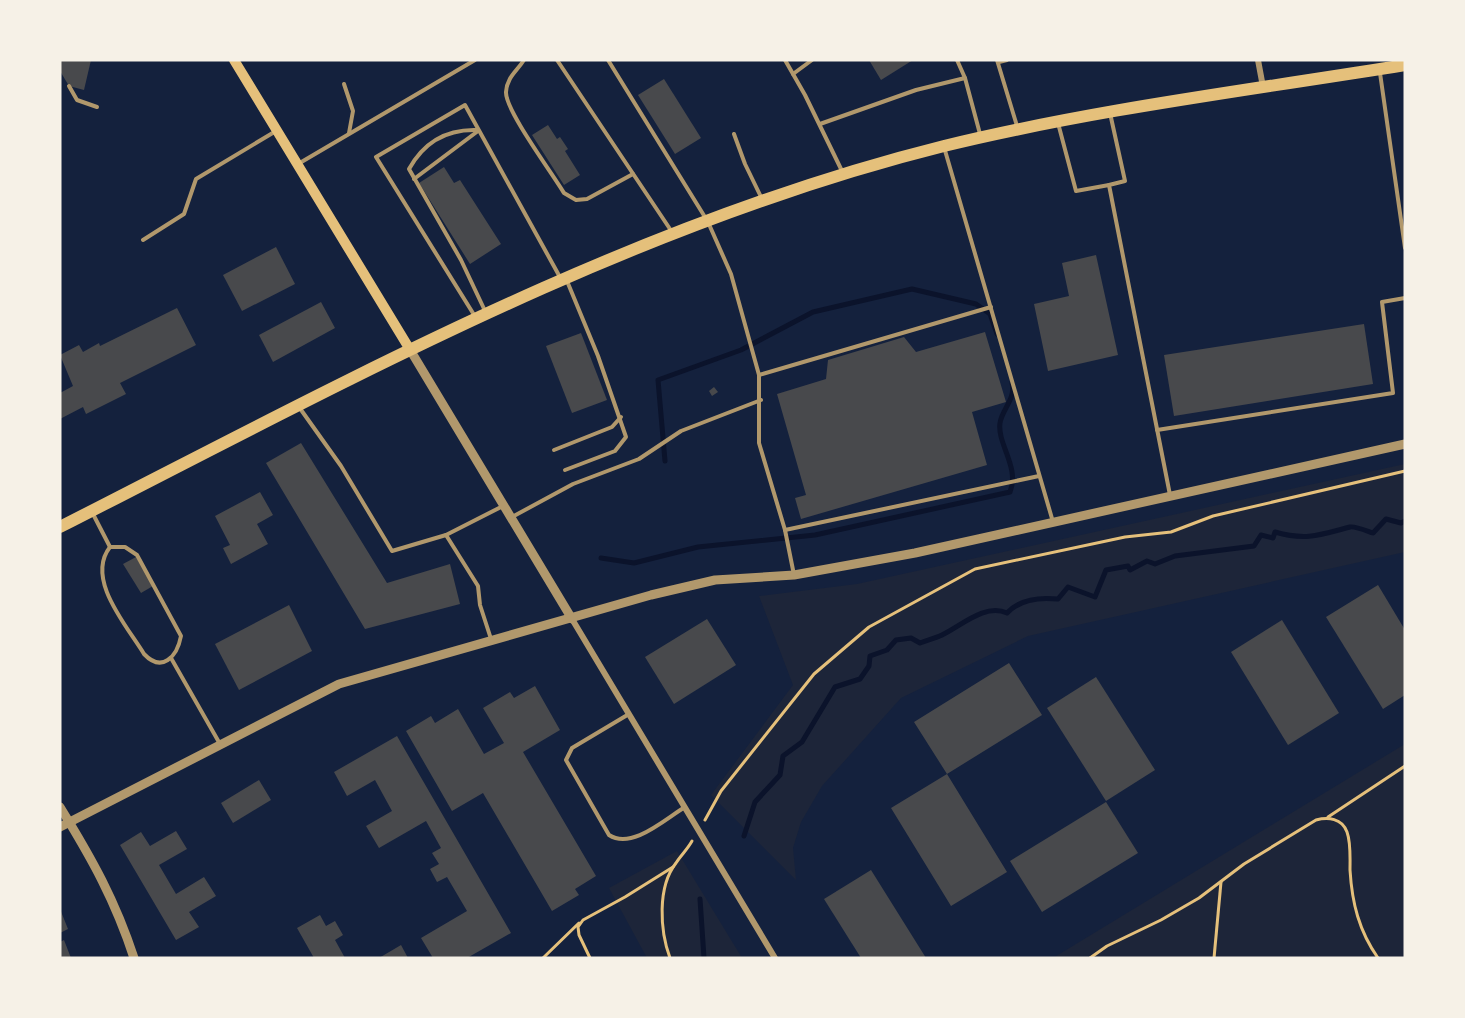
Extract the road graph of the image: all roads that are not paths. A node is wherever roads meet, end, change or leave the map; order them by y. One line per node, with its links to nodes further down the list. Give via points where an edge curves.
1 (234, 60): 23 (main road)
2 (475, 60): 26 (lane)
3 (525, 60): 31 (lane, via 509,78 506,94 516,119 564,193 576,200 587,199)
4 (557, 60): 31 (lane)
5 (608, 60): 36 (lane)
6 (785, 60): 14 (lane)
7 (812, 60): 14 (lane)
8 (957, 60): 15 (lane)
9 (1007, 60): 11 (lane)
10 (1258, 60): 18 (street)
11 (998, 61): 25 (lane)
12 (1405, 65): 13 (main road)
13 (1379, 69): 18 (main road); 39 (lane)
14 (793, 74): 22 (lane)
15 (965, 78): 22 (lane, via 906,93); 28 (lane)
16 (344, 84): 26 (lane, via 353,111)
17 (69, 86): 19 (lane, via 77,100)
18 (1263, 88): 20 (main road)
19 (98, 107)
20 (1110, 112): 21 (main road); 34 (lane, via 1125,181)
21 (1058, 122): 25 (main road); 34 (lane, via 1076,191)
22 (820, 124): 32 (lane)
23 (277, 130): 30 (main road); 38 (lane, via 196,179 184,214)
24 (478, 130): 33 (lane); 33 (lane, via 458,129 418,152 409,169); 40 (lane); 43 (lane, via 465,105 376,157)
25 (1018, 130): 28 (main road)
26 (349, 134): 30 (lane)
27 (734, 134): 35 (lane)
28 (981, 138): 29 (main road)
29 (944, 146): 32 (main road); 42 (lane)
30 (298, 165): 44 (main road)
31 (633, 174): 37 (lane)
32 (843, 175): 35 (main road)
33 (414, 179): 43 (lane, via 461,260)
34 (1109, 185): 49 (lane)
35 (763, 201): 36 (main road)
36 (708, 222): 37 (main road); 45 (lane, via 731,274)
37 (674, 235): 40 (main road)
38 (142, 240)
39 (1405, 248)
40 (563, 279): 43 (main road); 48 (lane)
41 (1405, 298): 49 (lane, via 1382,302 1393,393)
42 (992, 307): 45 (lane); 53 (lane)
43 (482, 317): 44 (main road)
44 (409, 348): 47 (main road); 55 (street)
45 (759, 375): 46 (lane)
46 (761, 400): 57 (lane, via 681,431 639,459 573,484); 60 (lane, via 759,443)
47 (298, 405): 56 (main road); 61 (lane, via 341,466 392,551)
48 (621, 417): 51 (lane, via 612,427); 52 (lane, via 626,437 623,445)
49 (1157, 430): 54 (lane)
50 (1405, 444): 54 (street)
51 (554, 450)
52 (565, 470)
53 (1040, 476): 58 (lane); 60 (lane)
54 (1170, 496): 58 (street)
55 (504, 505): 57 (street); 61 (lane)
56 (92, 511): 59 (main road); 62 (lane)
57 (512, 518): 64 (street)
58 (1053, 522): 63 (street)
59 (60, 527)
60 (785, 530): 63 (lane)
61 (446, 535): 65 (lane, via 478,586)
62 (110, 547): 66 (lane, via 124,548 137,555 181,636); 66 (lane, via 103,555 101,568 107,592 150,661 161,664)
63 (794, 575): 64 (street, via 715,580)
64 (572, 619): 65 (street); 67 (street)
65 (492, 642): 68 (street, via 339,684)
66 (171, 658): 68 (lane)
67 (629, 714): 70 (street); 70 (lane, via 572,748 566,760 609,836 617,841 631,840)
68 (220, 745): 71 (street)
69 (60, 807): 71 (street)
70 (685, 807): 74 (street)
71 (69, 822): 72 (street); 73 (street, via 120,913)
72 (60, 827)
73 (134, 958)
74 (775, 958)

